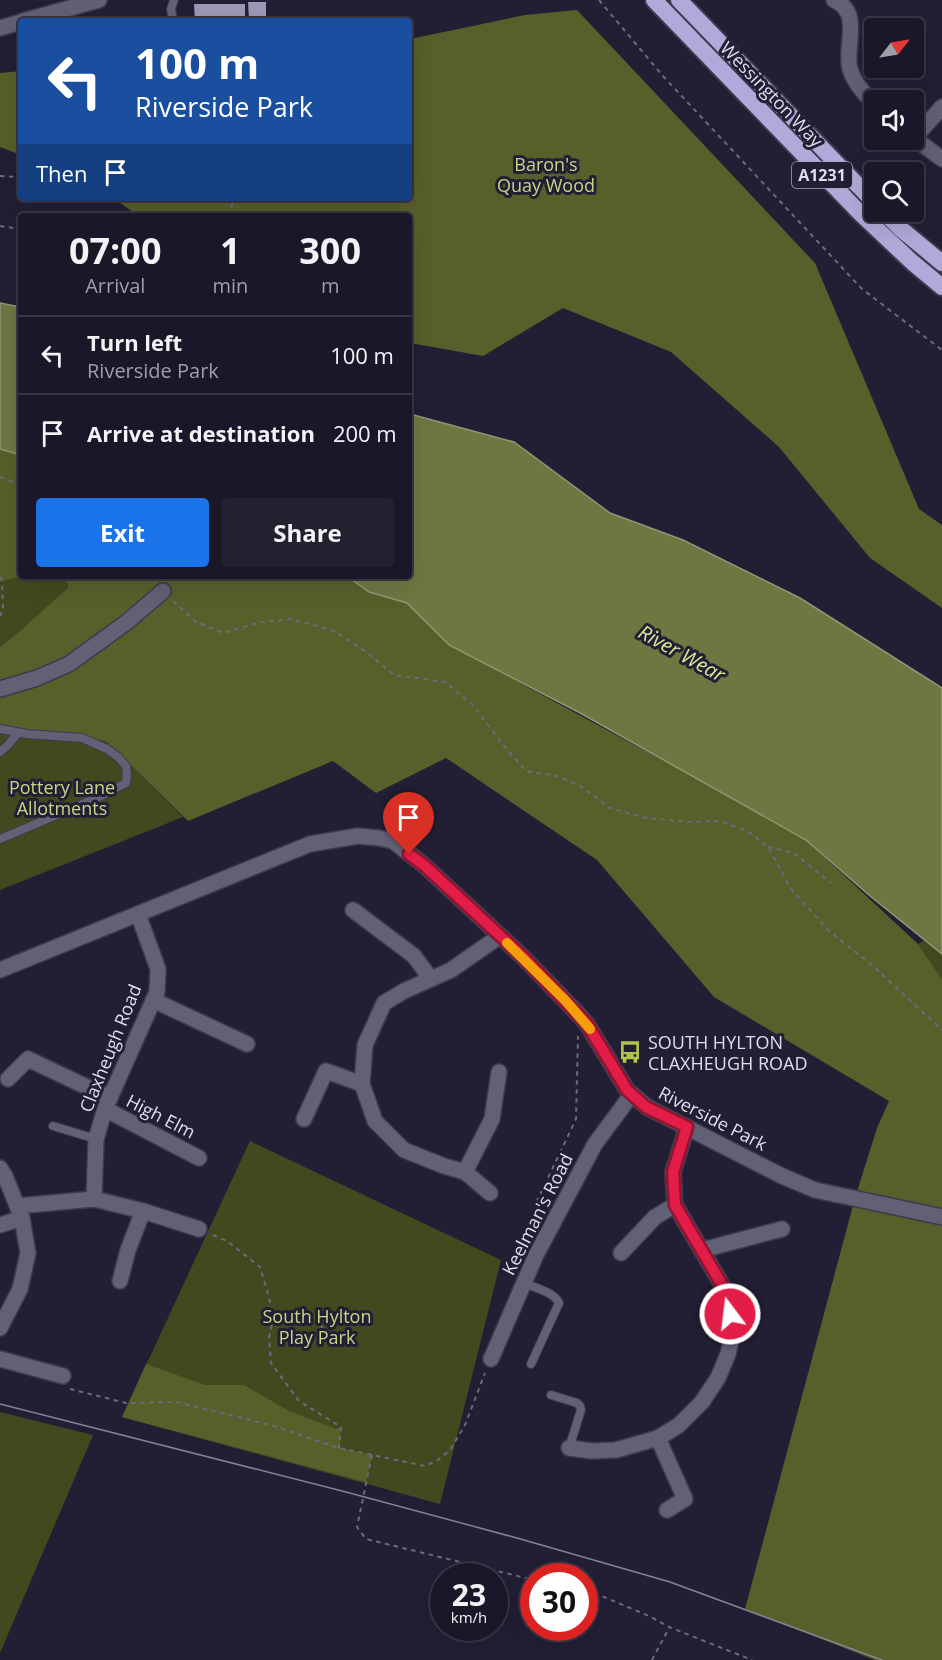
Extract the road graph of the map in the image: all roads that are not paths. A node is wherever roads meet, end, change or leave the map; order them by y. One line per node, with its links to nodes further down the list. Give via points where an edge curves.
1 (99, 0): 6 (street)
2 (174, 0): 7 (lane)
3 (654, 0): 18 (highway, Wessington Way / A1231, via 861,214)
4 (679, 0): 15 (highway, Wessington Way / A1231)
5 (834, 0): 10 (street, via 840,2 851,21 849,67)
6 (33, 18)
7 (172, 18)
8 (18, 22): 9 (street)
9 (0, 27)
10 (864, 92)
11 (942, 106): 12 (street)
12 (924, 127)
13 (924, 146): 14 (street)
14 (942, 159)
15 (864, 192)
16 (894, 222): 17 (highway)
17 (942, 263)
18 (942, 287)
19 (163, 591): 20 (street, via 69,664)
20 (0, 689)
21 (0, 729): 22 (lane)
22 (18, 733): 23 (lane); 24 (lane, via 82,738 107,749 126,766 126,783)
23 (0, 752)
24 (0, 839)
25 (352, 910): 29 (street, via 414,956)
26 (138, 914): 27 (street, Riverside Park, via 310,844 358,836 393,841); 28 (street); 30 (street, Claxheugh Road, via 158,969)
27 (500, 936): 29 (street, via 451,970); 35 (street, Riverside Park, via 587,1024)
28 (0, 970)
29 (430, 979): 34 (street, via 384,1003 365,1045)
30 (153, 1000): 31 (street); 36 (street, Claxheugh Road)
31 (247, 1044)
32 (499, 1072): 43 (street, via 492,1119)
33 (8, 1079): 36 (street, High Elm, via 27,1059)
34 (362, 1084): 37 (street, via 326,1071); 43 (street, via 375,1121 404,1150)
35 (632, 1094): 39 (street, Riverside Park, via 646,1107); 56 (street, Keelman's Road, via 595,1144)
36 (107, 1104): 40 (street, Claxheugh Road); 41 (street, High Elm)
37 (304, 1119)
38 (53, 1126): 40 (lane)
39 (687, 1127): 46 (street, via 673,1172); 49 (street, Riverside Park, via 815,1190)
40 (96, 1139): 45 (street, Claxheugh Road)
41 (199, 1158)
42 (0, 1168): 48 (street)
43 (465, 1172): 44 (street)
44 (490, 1193)
45 (94, 1199): 47 (street); 48 (street)
46 (675, 1205): 53 (street); 54 (street, via 655,1217)
47 (143, 1211): 51 (street); 55 (street)
48 (20, 1212): 50 (street); 57 (street, via 28,1253 20,1289)
49 (942, 1217)
50 (0, 1225)
51 (199, 1229)
52 (782, 1229): 53 (street)
53 (702, 1250): 63 (street, via 728,1295 733,1332 728,1354 702,1402 680,1425)
54 (621, 1253)
55 (120, 1281)
56 (524, 1283): 59 (street, Keelman's Road); 60 (lane, via 554,1296 560,1303)
57 (0, 1328)
58 (0, 1359): 61 (street)
59 (491, 1359)
60 (531, 1364)
61 (63, 1376)
62 (551, 1395): 64 (lane, via 580,1406)
63 (658, 1438): 64 (street, via 616,1450); 65 (street, via 685,1498)
64 (569, 1448)
65 (667, 1510)

